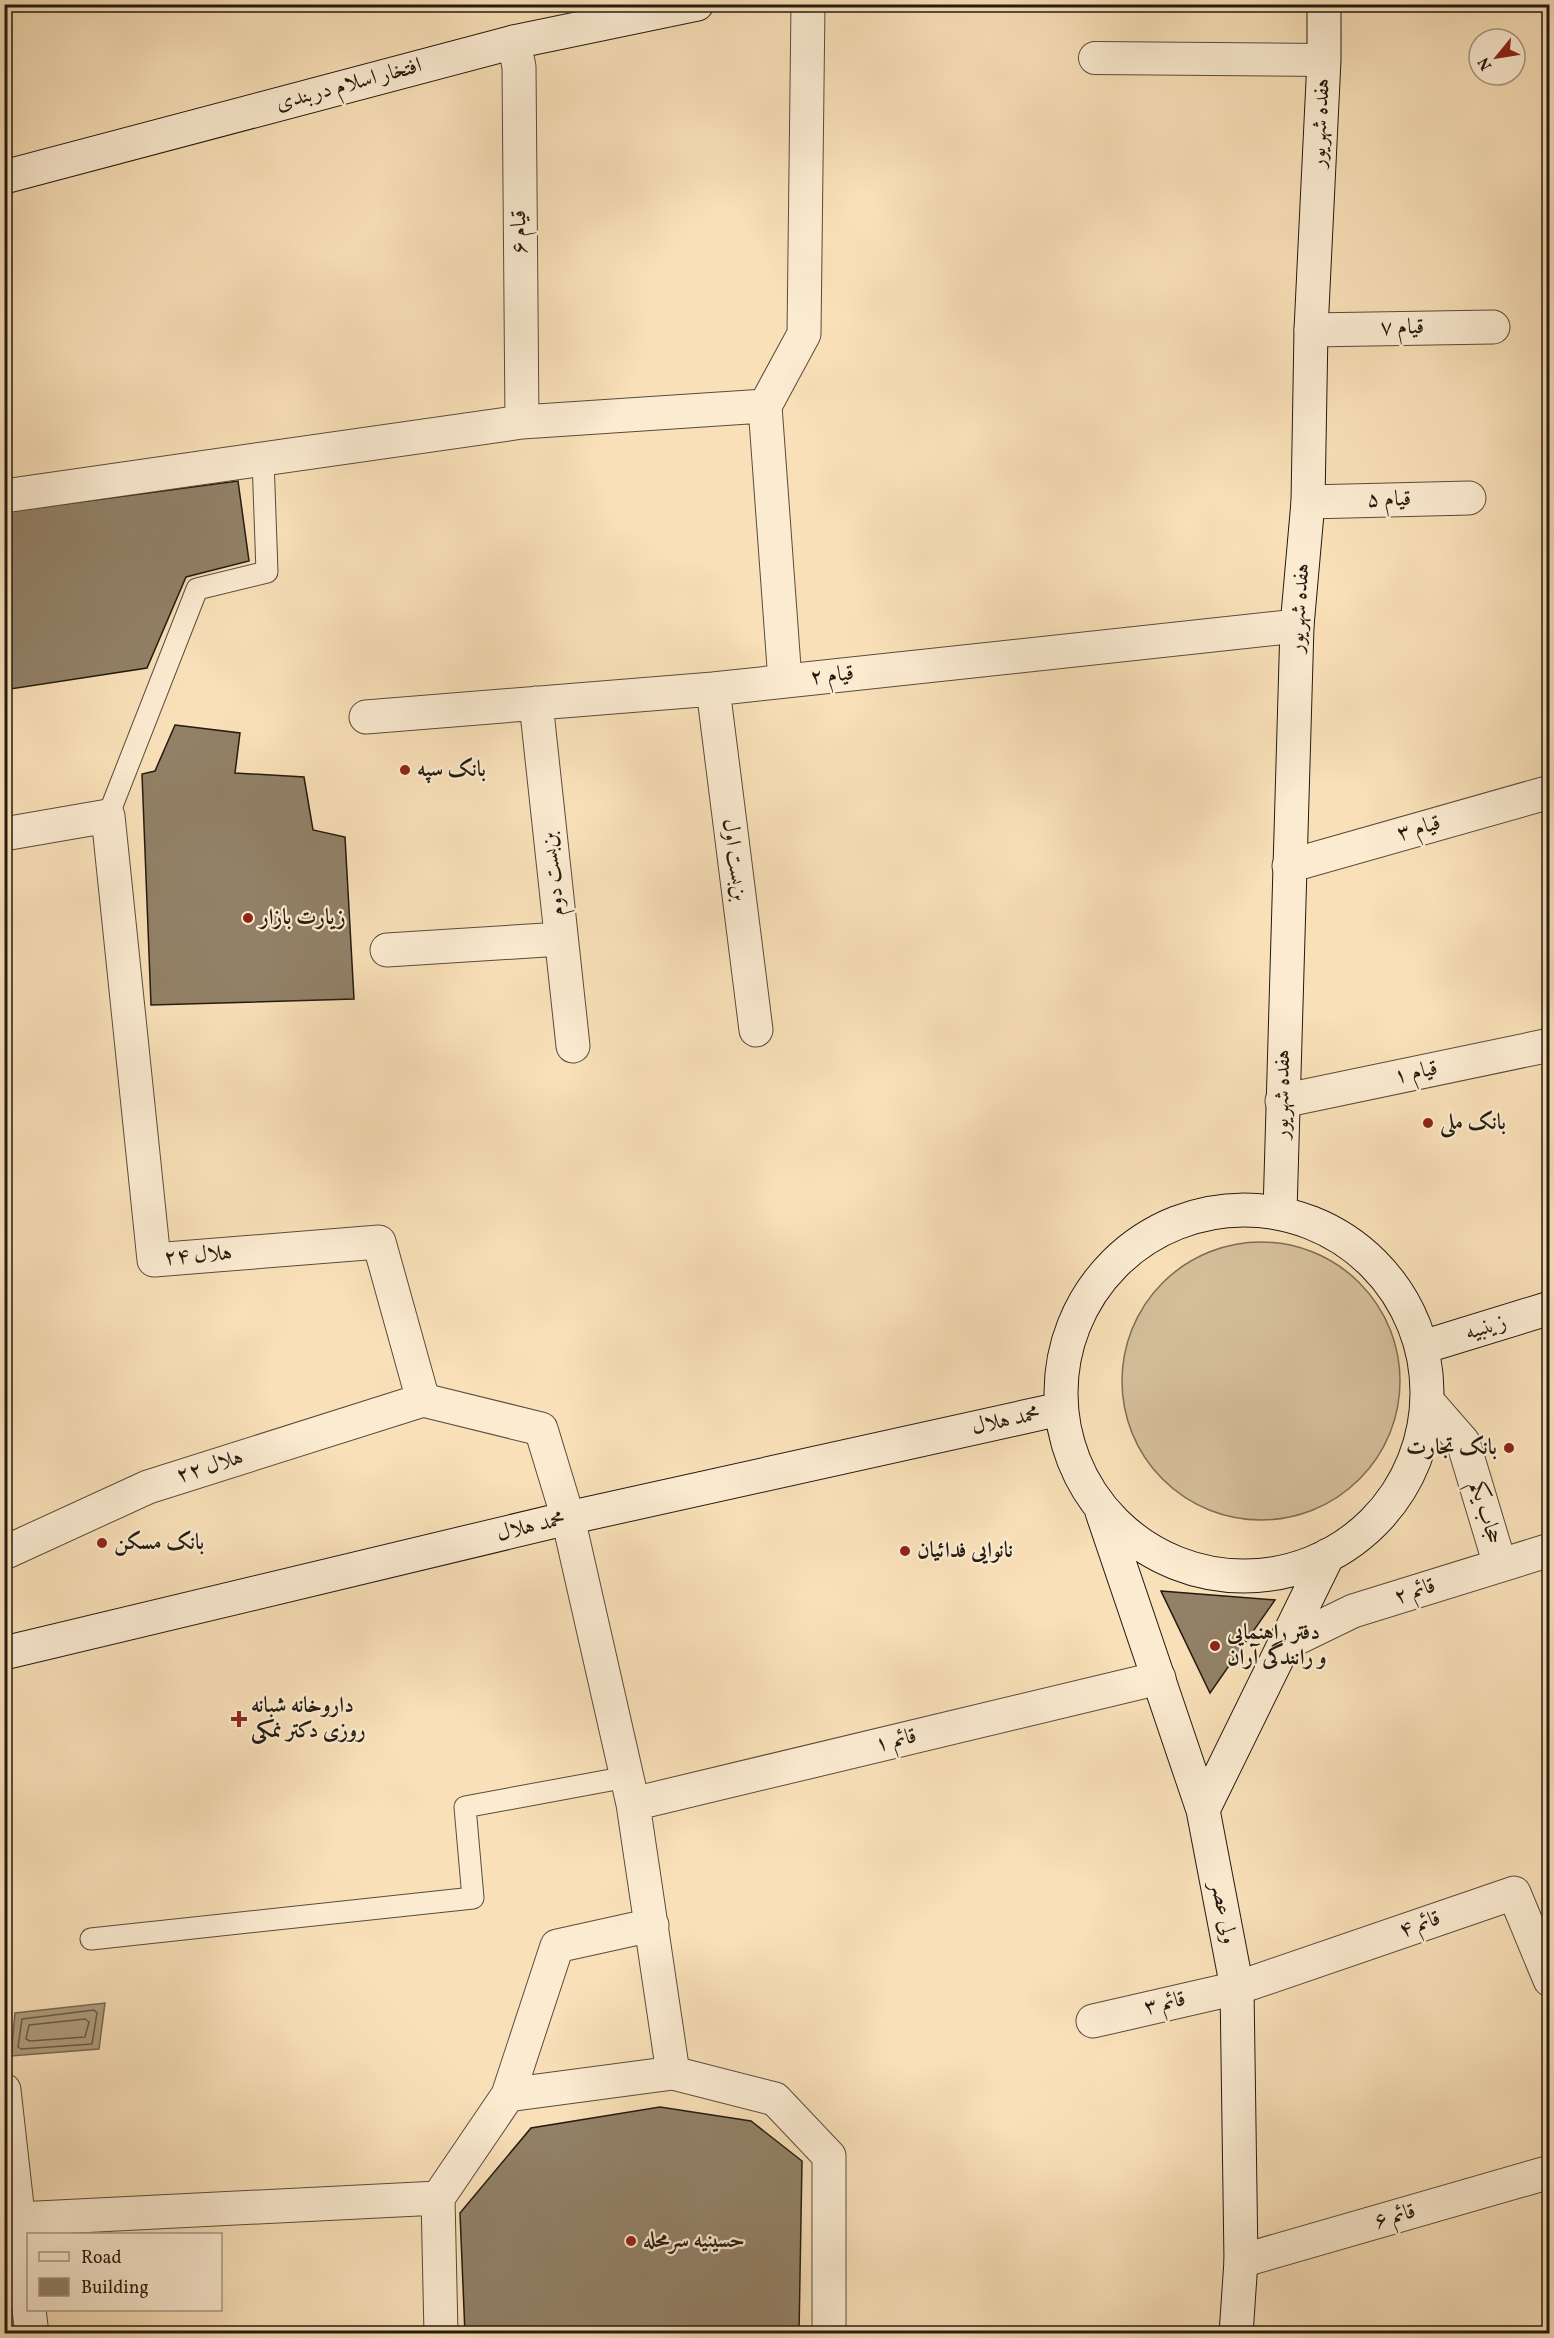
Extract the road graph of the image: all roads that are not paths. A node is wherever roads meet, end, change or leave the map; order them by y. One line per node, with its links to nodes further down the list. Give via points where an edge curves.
1 (697, 4): 4 (street, افتخار اسلام دربندی)
2 (808, 4): 10 (street, via 804,334)
3 (1324, 4): 6 (street, هفده شهریور)
4 (514, 42): 7 (street, افتخار اسلام دربندی); 11 (street, قیام ۶, via 519,68)
5 (1095, 58): 6 (street)
6 (1324, 60): 9 (street, هفده شهریور)
7 (4, 177)
8 (1493, 327): 9 (street, قیام ۷)
9 (1311, 330): 15 (street, هفده شهریور)
10 (765, 406): 11 (street); 17 (street)
11 (522, 422): 12 (street)
12 (263, 459): 13 (street); 22 (lane, via 267,572 197,589)
13 (4, 496)
14 (1469, 498): 15 (street, قیام ۵)
15 (1308, 502): 16 (street, هفده شهریور)
16 (1297, 626): 17 (street, قیام ۲); 24 (street, هفده شهریور)
17 (785, 681): 18 (street, قیام ۲)
18 (713, 689): 19 (street, قیام ۲); 27 (street, بن‌بست اول)
19 (536, 703): 20 (street, قیام ۲); 25 (street, بن‌بست دوم)
20 (366, 717)
21 (1550, 792): 24 (street, قیام ۳)
22 (108, 816): 23 (street); 34 (street, هلال ۲۴, via 154,1260 379,1242)
23 (4, 834)
24 (1289, 866): 30 (street, هفده شهریور)
25 (561, 939): 26 (street); 29 (street, بن‌بست دوم)
26 (387, 950)
27 (756, 1030)
28 (1550, 1045): 30 (street, قیام ۱)
29 (573, 1046)
30 (1282, 1101): 31 (street, هفده شهریور)
31 (1280, 1212): 33 (street, via 1329,1229 1371,1259 1403,1299); 36 (street, via 1224,1209 1169,1224 1121,1255 1085,1299 1064,1352)
32 (1550, 1308): 33 (street, زینبیه)
33 (1423, 1347): 35 (street)
34 (423, 1400): 38 (street, via 541,1429); 40 (street, هلال ۲۲, via 148,1487)
35 (1429, 1403): 41 (street, via 1418,1457 1391,1506 1351,1544); 42 (street, حجاب یکم, via 1463,1442)
36 (1060, 1409): 37 (street, via 1074,1463); 38 (street, محمد هلال)
37 (1102, 1510): 41 (street, via 1143,1547 1193,1570 1248,1578 1302,1569); 45 (street, ولی عصر)
38 (568, 1518): 44 (street, محمد هلال); 46 (street)
39 (1550, 1550): 42 (street, قائم ۲)
40 (4, 1553)
41 (1328, 1555): 43 (street)
42 (1500, 1565): 43 (street, قائم ۲, via 1353,1611)
43 (1285, 1644): 47 (street)
44 (4, 1653)
45 (1159, 1678): 46 (street, قائم ۱); 47 (street, ولی عصر)
46 (630, 1790): 48 (street); 49 (lane, via 465,1807 473,1898)
47 (1203, 1810): 51 (street, ولی عصر)
48 (652, 1925): 53 (street); 55 (street, via 557,1946)
49 (91, 1939)
50 (1550, 1980): 51 (street, قائم ۴, via 1514,1893)
51 (1237, 1988): 52 (street, قائم ۳); 59 (street, ولی عصر)
52 (1093, 2021)
53 (673, 2073): 55 (street); 64 (street, via 775,2099 829,2156)
54 (4, 2090): 58 (street)
55 (508, 2095): 57 (street)
56 (1550, 2172): 59 (street, قائم ۶)
57 (438, 2198): 58 (street); 63 (street)
58 (18, 2219): 60 (street)
59 (1241, 2261): 65 (street, ولی عصر)
60 (27, 2296)
61 (29, 2311): 62 (street)
62 (32, 2334)
63 (441, 2334)
64 (829, 2334)
65 (1236, 2334)

